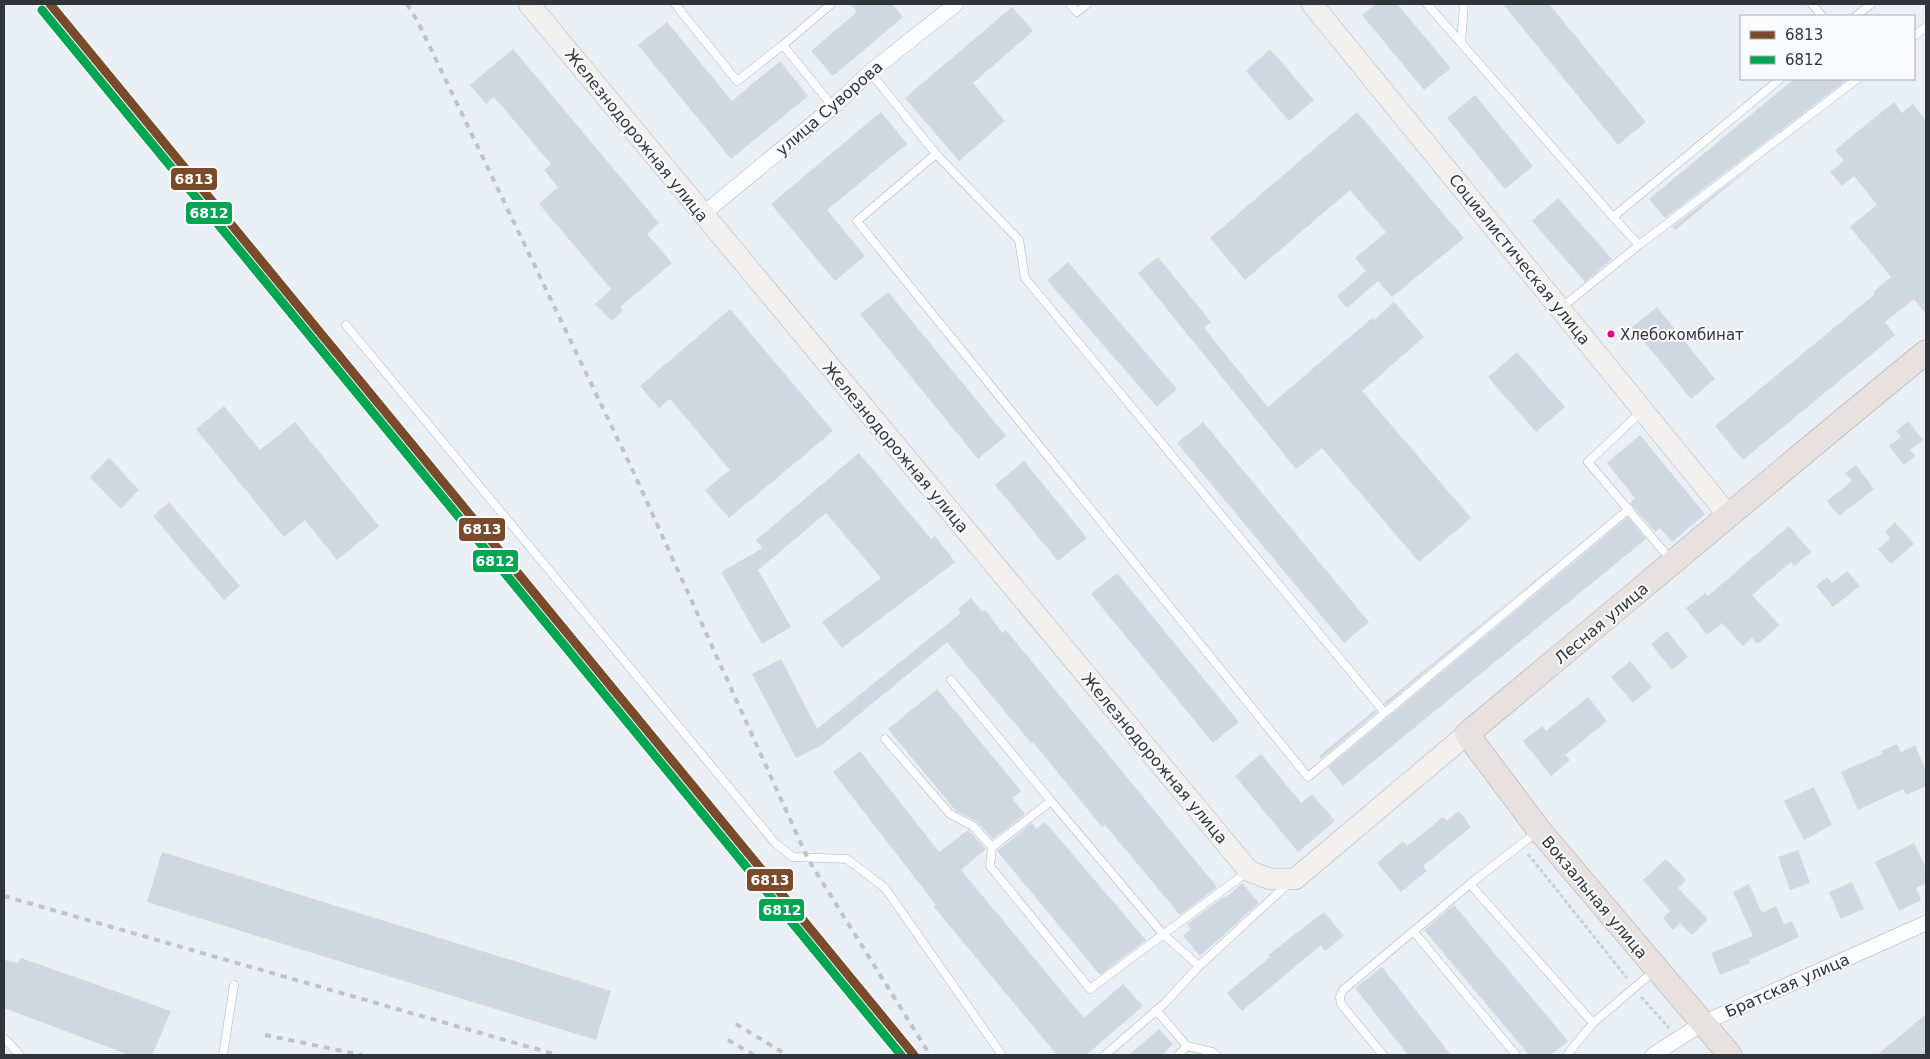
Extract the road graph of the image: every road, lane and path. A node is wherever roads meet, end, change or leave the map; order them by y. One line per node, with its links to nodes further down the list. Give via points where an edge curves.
1 (529, 4): 23 (main road, Железнодорожная улица)
2 (675, 4): 17 (lane, via 737,81)
3 (956, 4): 18 (street, улица Суворова)
4 (1070, 4): 5 (lane, via 1077,12)
5 (1087, 4)
6 (1427, 4): 16 (lane)
7 (1464, 4): 16 (lane)
8 (1812, 4): 12 (lane)
9 (1872, 4): 13 (lane)
10 (830, 5): 17 (lane)
11 (1318, 8): 26 (main road, Социалистическая улица)
12 (1821, 15)
13 (1857, 15)
14 (1926, 26): 15 (lane)
15 (1915, 35)
16 (1462, 43): 24 (lane)
17 (783, 45): 21 (lane)
18 (870, 72): 21 (street, улица Суворова); 22 (lane)
19 (1779, 80): 24 (lane)
20 (1857, 80): 25 (lane)
21 (833, 108): 23 (street, улица Суворова)
22 (936, 154): 34 (lane, via 1019,240 1025,278); 34 (lane, via 857,221 1308,777)
23 (703, 214): 41 (main road, Железнодорожная улица)
24 (1613, 217): 25 (lane)
25 (1639, 245): 26 (lane)
26 (1561, 308): 29 (main road, Социалистическая улица)
27 (346, 325): 59 (lane, via 776,844 793,857 847,859 885,888)
28 (1926, 352): 31 (main road, Лесная улица)
29 (1643, 411): 30 (lane, via 1588,462); 31 (main road, Социалистическая улица)
30 (1629, 509): 32 (lane); 34 (lane)
31 (1728, 515): 32 (main road, Лесная улица)
32 (1673, 563): 35 (main road, Лесная улица)
33 (951, 680): 37 (lane)
34 (1385, 713)
35 (1466, 734): 38 (main road, Вокзальная улица); 42 (main road, Лесная улица)
36 (885, 740): 40 (lane, via 950,814 973,826)
37 (1051, 801): 40 (lane); 46 (lane)
38 (1539, 830): 39 (lane); 48 (main road, Вокзальная улица)
39 (1520, 844): 43 (lane); 50 (path)
40 (992, 847): 46 (lane, via 990,866 1090,990)
41 (1249, 870): 42 (main road, Железнодорожная улица, via 1270,879); 46 (lane)
42 (1294, 879): 47 (lane)
43 (1470, 884): 45 (lane); 52 (lane)
44 (1926, 923): 53 (street, Братская улица)
45 (1414, 932): 63 (lane, via 1348,985 1340,997 1341,1004); 64 (lane)
46 (1164, 934): 47 (lane)
47 (1199, 966): 51 (lane)
48 (1656, 969): 50 (lane); 53 (main road, Вокзальная улица)
49 (234, 985): 58 (lane)
50 (1634, 986): 52 (lane); 55 (path)
51 (1156, 1010): 56 (lane); 60 (lane)
52 (1593, 1023): 65 (lane)
53 (1703, 1023): 55 (street, Братская улица); 67 (main road, Вокзальная улица)
54 (4, 1038): 57 (lane)
55 (1679, 1040): 66 (street, Братская улица)
56 (1187, 1046): 61 (lane); 62 (lane)
57 (20, 1055)
58 (223, 1055)
59 (1002, 1055)
60 (1105, 1055)
61 (1178, 1055)
62 (1216, 1055)
63 (1383, 1055)
64 (1516, 1055)
65 (1566, 1055)
66 (1653, 1055)
67 (1730, 1055)

